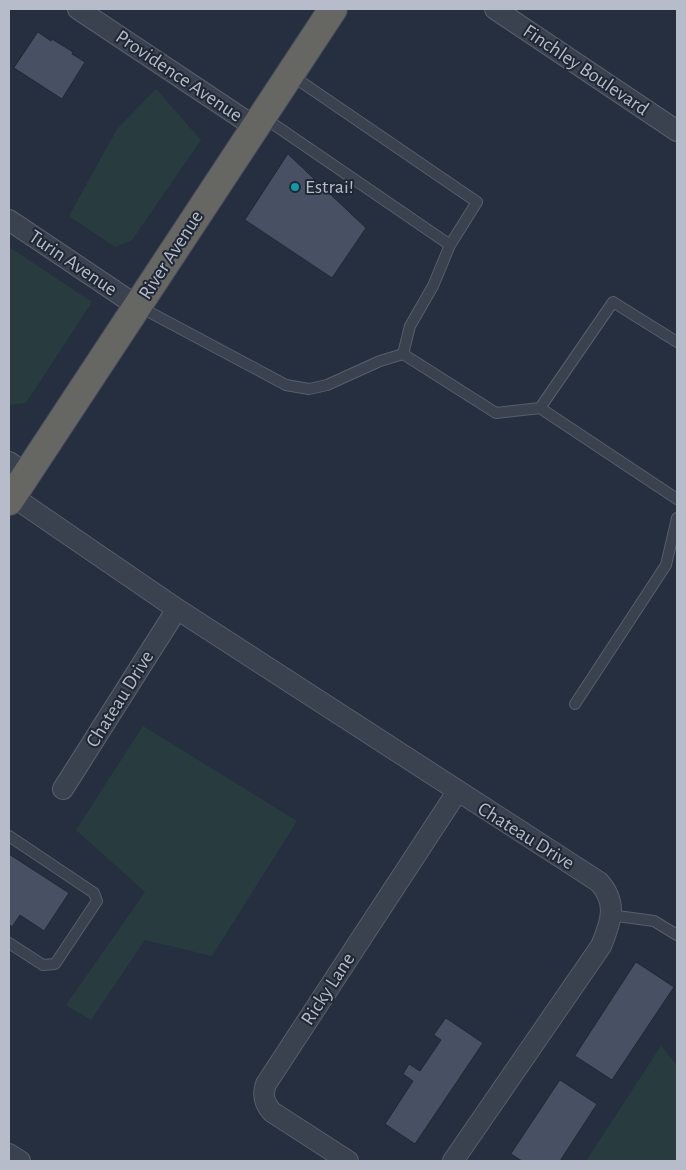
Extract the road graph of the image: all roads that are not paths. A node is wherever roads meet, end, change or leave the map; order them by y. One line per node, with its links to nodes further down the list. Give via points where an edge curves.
1 (78, 9): 5 (street, Providence Avenue)
2 (332, 9): 4 (highway, River Avenue)
3 (495, 9): 6 (street, Finchley Boulevard)
4 (290, 74): 5 (highway, River Avenue); 8 (lane, via 477,202)
5 (258, 121): 8 (lane); 9 (highway, River Avenue)
6 (677, 132)
7 (9, 220): 9 (street, Turin Avenue)
8 (450, 245): 11 (lane, via 433,286 410,326)
9 (137, 306): 11 (lane, via 286,385 309,389 327,385); 13 (highway, River Avenue)
10 (677, 342): 12 (lane, via 614,302)
11 (403, 354): 12 (lane, via 496,413)
12 (540, 408): 15 (lane)
13 (18, 468): 14 (highway, River Avenue)
14 (10, 499): 17 (street, Chateau Drive)
15 (677, 499)
16 (677, 518): 18 (lane, via 666,565)
17 (177, 608): 19 (street, Chateau Drive); 20 (street, Chateau Drive)
18 (574, 704)
19 (63, 789)
20 (457, 792): 22 (street, Chateau Drive, via 599,882 609,893); 27 (street, Ricky Lane, via 266,1084 264,1098 272,1112)
21 (9, 836): 24 (lane, via 94,893 97,900 54,964 43,965)
22 (610, 914): 23 (lane, via 654,921); 28 (street, Chateau Drive, via 601,946)
23 (677, 935)
24 (9, 944)
25 (9, 1154): 26 (street)
26 (20, 1161)
27 (348, 1161)
28 (453, 1161)

